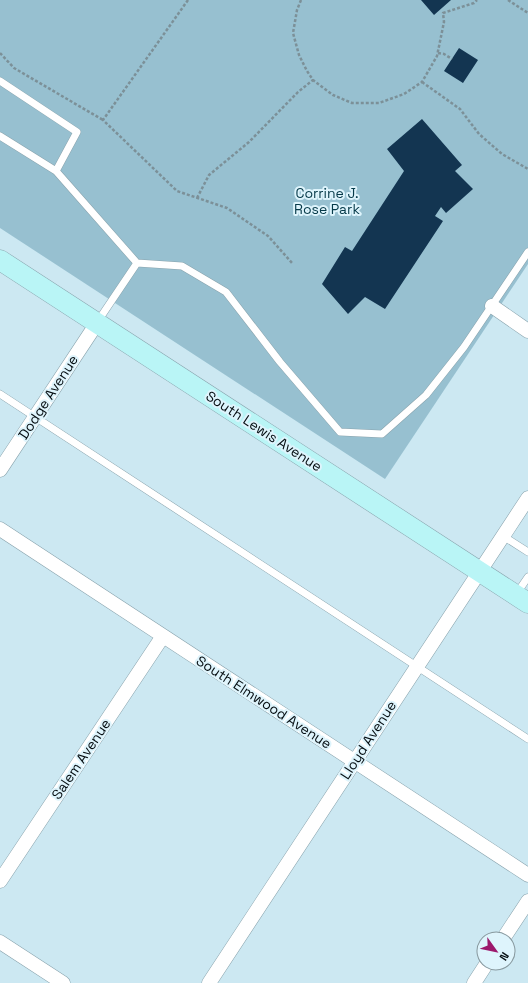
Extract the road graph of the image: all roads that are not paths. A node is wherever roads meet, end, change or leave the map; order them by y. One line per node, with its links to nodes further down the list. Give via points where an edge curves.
1 (0, 81): 3 (lane, via 78,132)
2 (0, 136): 3 (lane)
3 (56, 171): 6 (lane)
4 (528, 252): 7 (lane)
5 (0, 260): 8 (main road, South Lewis Avenue)
6 (137, 264): 7 (lane, via 182,266 226,292 280,362 340,432 382,434 426,395); 8 (lane)
7 (492, 306): 9 (street)
8 (97, 323): 11 (street, Dodge Avenue); 17 (main road, South Lewis Avenue)
9 (528, 331)
10 (0, 394): 11 (lane)
11 (35, 417): 12 (street, Dodge Avenue); 21 (lane)
12 (0, 470)
13 (528, 498): 15 (street, Lloyd Avenue)
14 (0, 529): 20 (street, South Elmwood Avenue)
15 (503, 536): 16 (lane); 17 (street, Lloyd Avenue)
16 (528, 551)
17 (480, 572): 19 (main road, South Lewis Avenue); 21 (street, Lloyd Avenue)
18 (528, 577): 19 (lane)
19 (522, 599)
20 (163, 636): 23 (street, South Elmwood Avenue); 25 (street, Salem Avenue)
21 (417, 667): 22 (lane); 23 (street, Lloyd Avenue)
22 (528, 739)
23 (354, 761): 24 (street, South Elmwood Avenue); 31 (street, Lloyd Avenue)
24 (528, 875)
25 (0, 881)
26 (528, 901): 27 (street)
27 (508, 931)
28 (0, 942): 30 (street)
29 (482, 971): 32 (street)
30 (63, 983)
31 (209, 983)
32 (474, 983)

